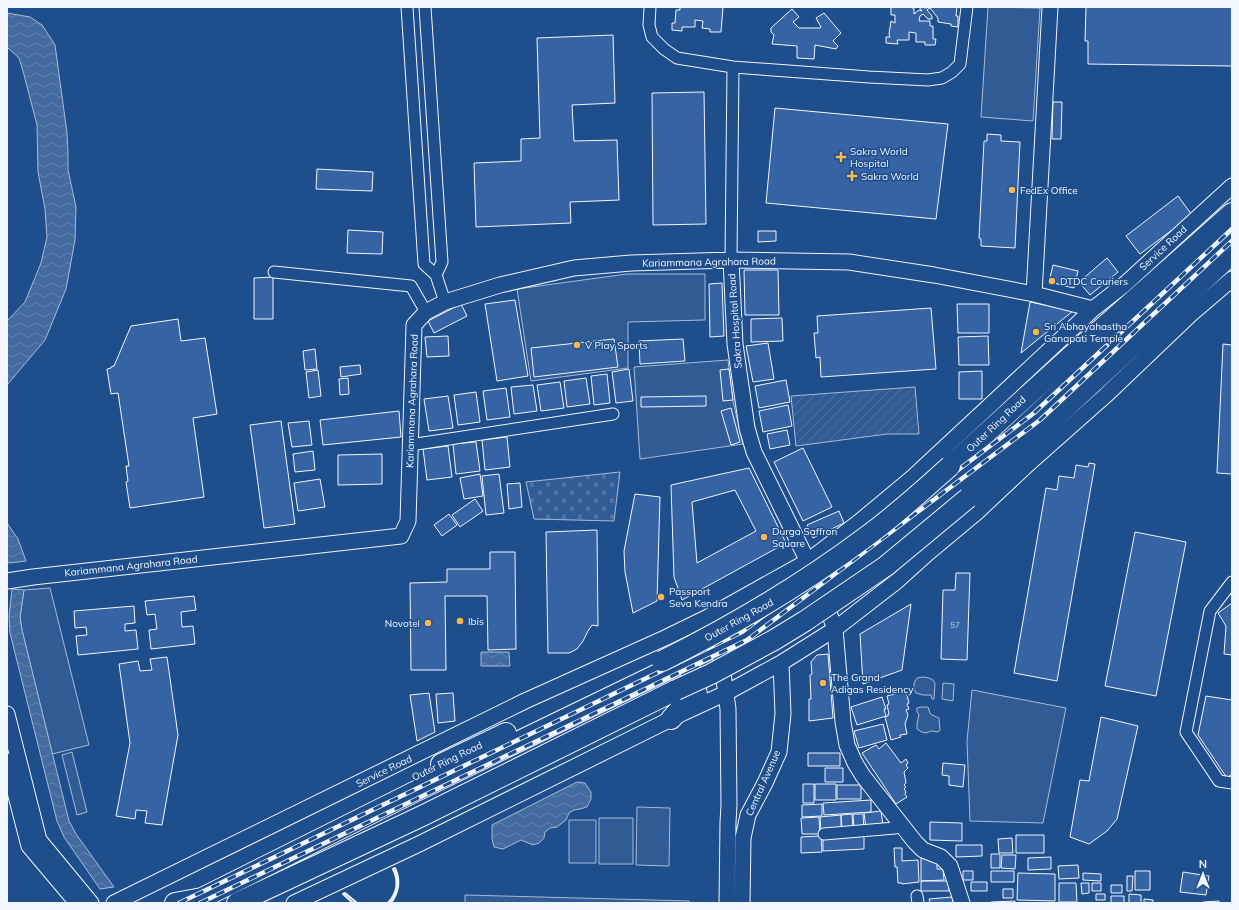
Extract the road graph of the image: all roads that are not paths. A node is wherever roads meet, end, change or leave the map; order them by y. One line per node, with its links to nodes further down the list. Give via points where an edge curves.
1 (407, 7): 13 (street, via 424,264)
2 (424, 7): 13 (street, via 442,262)
3 (650, 7): 6 (street, via 649,25 652,37 664,49 677,58)
4 (967, 7): 6 (street, via 960,64 942,78 928,80)
5 (1050, 7): 15 (street)
6 (733, 66): 11 (street, Sakra Hospital Road)
7 (1232, 186): 17 (street, Service Road, via 1125,284)
8 (1232, 213): 31 (highway, Outer Ring Road, bridge, via 950,466 868,536 788,591 726,628)
9 (1232, 224): 22 (highway, via 1215,250 977,470)
10 (1232, 254): 46 (highway, bridge, via 968,498 886,566 811,617 711,674)
11 (731, 260): 15 (street, Kariammana Agrahara Road, via 850,262); 16 (street, Kariammana Agrahara Road, via 631,263 574,268 500,284); 24 (street, Sakra Hospital Road, via 735,344 746,428 754,452)
12 (274, 272): 18 (street, via 411,286)
13 (436, 275): 16 (street)
14 (1232, 279): 23 (street)
15 (1034, 294): 17 (street, Kariammana Agrahara Road)
16 (445, 302): 18 (street, Kariammana Agrahara Road)
17 (1093, 309): 21 (street, Service Road)
18 (426, 312): 20 (street, Kariammana Agrahara Road, via 414,325)
19 (613, 414): 20 (street)
20 (410, 445): 25 (street, Kariammana Agrahara Road, via 408,521 401,536)
21 (903, 485): 22 (street); 24 (street, Service Road)
22 (927, 511): 23 (street); 27 (highway)
23 (949, 535): 29 (street, via 897,581)
24 (808, 561): 27 (street, Sakra Hospital Road); 28 (street, Service Road)
25 (7, 581)
26 (1232, 582): 38 (street, via 1210,611 1186,732 1219,781)
27 (820, 590): 29 (street, Sakra Hospital Road); 30 (highway)
28 (706, 618): 30 (street, Central Avenue); 31 (street, Service Road)
29 (834, 629): 33 (street); 39 (street, Sakra Hospital Road, via 846,745 863,776)
30 (719, 645): 32 (highway); 34 (street, Central Avenue)
31 (658, 652): 43 (street, Service Road, via 525,701); 44 (highway, Outer Ring Road)
32 (687, 661): 36 (highway, via 697,695); 45 (highway, via 414,792 202,898)
33 (782, 663): 34 (street); 49 (street, Central Avenue, via 783,714 779,752 748,815 743,838)
34 (726, 693): 36 (street); 48 (street, Central Avenue, via 729,770)
35 (7, 714): 37 (street)
36 (671, 719): 47 (street)
37 (12, 759): 41 (street, via 29,846); 42 (street, via 39,840)
38 (1232, 783)
39 (901, 824): 40 (street, via 895,828); 50 (street, Sakra Hospital Road, via 923,850 941,857 950,866)
40 (824, 834)
41 (77, 903)
42 (91, 903)
43 (114, 903)
44 (164, 903)
45 (175, 903)
46 (238, 903)
47 (294, 903)
48 (727, 903)
49 (742, 903)
50 (962, 903)

